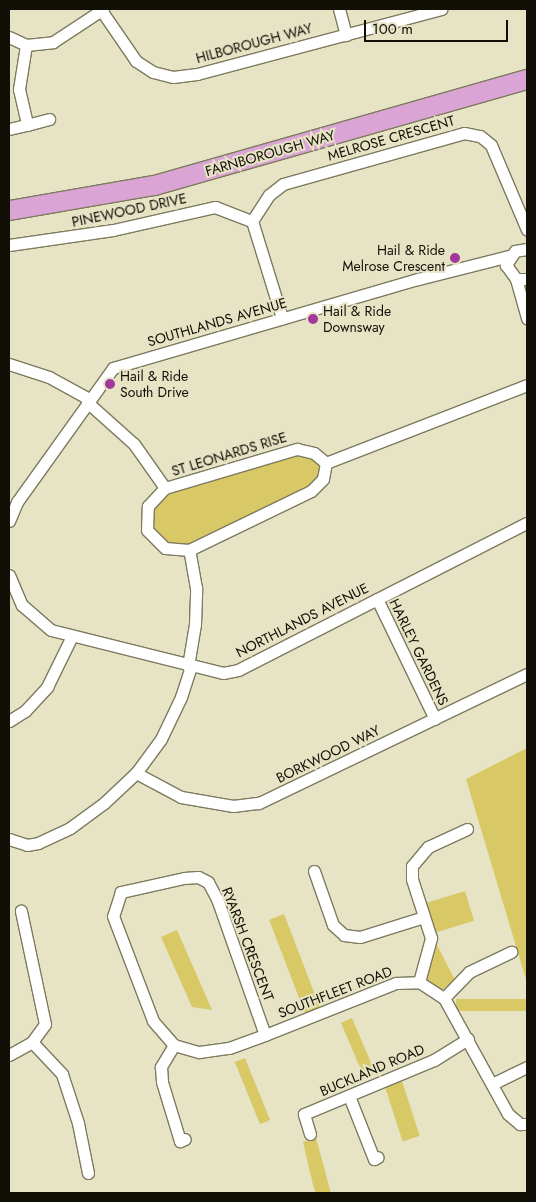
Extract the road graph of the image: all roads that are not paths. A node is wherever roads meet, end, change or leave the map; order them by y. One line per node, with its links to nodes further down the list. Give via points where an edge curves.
1 (339, 9): 4 (street)
2 (441, 9): 4 (street, HILBOROUGH WAY)
3 (102, 10): 4 (street, HILBOROUGH WAY, via 136,61 166,76 198,74); 6 (street, via 53,42)
4 (346, 35)
5 (9, 37): 6 (street)
6 (26, 45): 9 (street, via 18,89)
7 (527, 79): 11 (highway, FARNBOROUGH WAY, via 154,185)
8 (49, 119): 9 (street)
9 (27, 125): 10 (street)
10 (9, 129)
11 (9, 210)
12 (252, 221): 13 (street, MELROSE CRESCENT, via 283,184 464,133 480,136 490,145); 14 (street, PINEWOOD DRIVE, via 215,207 113,230); 18 (street)
13 (527, 230)
14 (9, 245)
15 (527, 249): 16 (street, SOUTHLANDS AVENUE)
16 (509, 256): 17 (street, via 506,265); 18 (street, SOUTHLANDS AVENUE)
17 (522, 279): 19 (street)
18 (282, 318): 22 (street, SOUTHLANDS AVENUE, via 113,368)
19 (527, 318)
20 (9, 364): 22 (street, via 49,377)
21 (527, 385): 23 (street)
22 (88, 400): 24 (street, via 134,444); 25 (street, SOUTHLANDS AVENUE)
23 (326, 463): 24 (street, ST LEONARDS RISE, via 314,453 297,449); 28 (street, via 323,479 311,491)
24 (165, 488): 28 (street, ST LEONARDS RISE, via 148,506 147,530 165,548)
25 (13, 500): 26 (street, SOUTHLANDS AVENUE)
26 (9, 521)
27 (527, 523): 30 (street, NORTHLANDS AVENUE)
28 (188, 550): 32 (street, via 196,597)
29 (9, 580): 31 (street, NORTHLANDS AVENUE, via 35,619)
30 (377, 599): 32 (street, NORTHLANDS AVENUE, via 238,670 223,673); 34 (street, HARLEY GARDENS)
31 (71, 638): 32 (street, NORTHLANDS AVENUE); 35 (street, via 46,688 25,711)
32 (189, 666): 36 (street, via 181,697 161,739)
33 (527, 674): 34 (street, BORKWOOD WAY)
34 (435, 719): 36 (street, BORKWOOD WAY, via 259,802 233,806 181,797)
35 (9, 721)
36 (136, 773): 38 (street, via 104,803 70,828 27,845)
37 (467, 829): 41 (street, via 428,847 412,866)
38 (9, 838)
39 (314, 871): 41 (street, via 333,925 344,935 360,937)
40 (21, 911): 47 (street, via 45,1024)
41 (424, 918): 43 (street, via 431,938)
42 (511, 952): 44 (street, via 469,972)
43 (419, 982): 44 (street); 45 (street, SOUTHFLEET ROAD, via 396,983)
44 (444, 998): 46 (street)
45 (266, 1035): 48 (street, SOUTHFLEET ROAD, via 229,1048 199,1052); 48 (street, RYARSH CRESCENT, via 213,889 198,877 184,878 122,892 113,916 153,1021)
46 (468, 1039): 51 (street); 52 (street, BUCKLAND ROAD, via 434,1060)
47 (32, 1042): 49 (street); 57 (street, via 62,1074 78,1123)
48 (174, 1045): 55 (street, via 161,1068 162,1082 180,1141)
49 (9, 1055)
50 (527, 1067): 51 (street)
51 (492, 1084): 53 (street, via 508,1114 520,1124)
52 (349, 1096): 54 (street, BUCKLAND ROAD, via 304,1114); 56 (street, via 374,1158)
53 (527, 1124)
54 (310, 1134)
55 (185, 1139)
56 (378, 1158)
57 (88, 1173)

